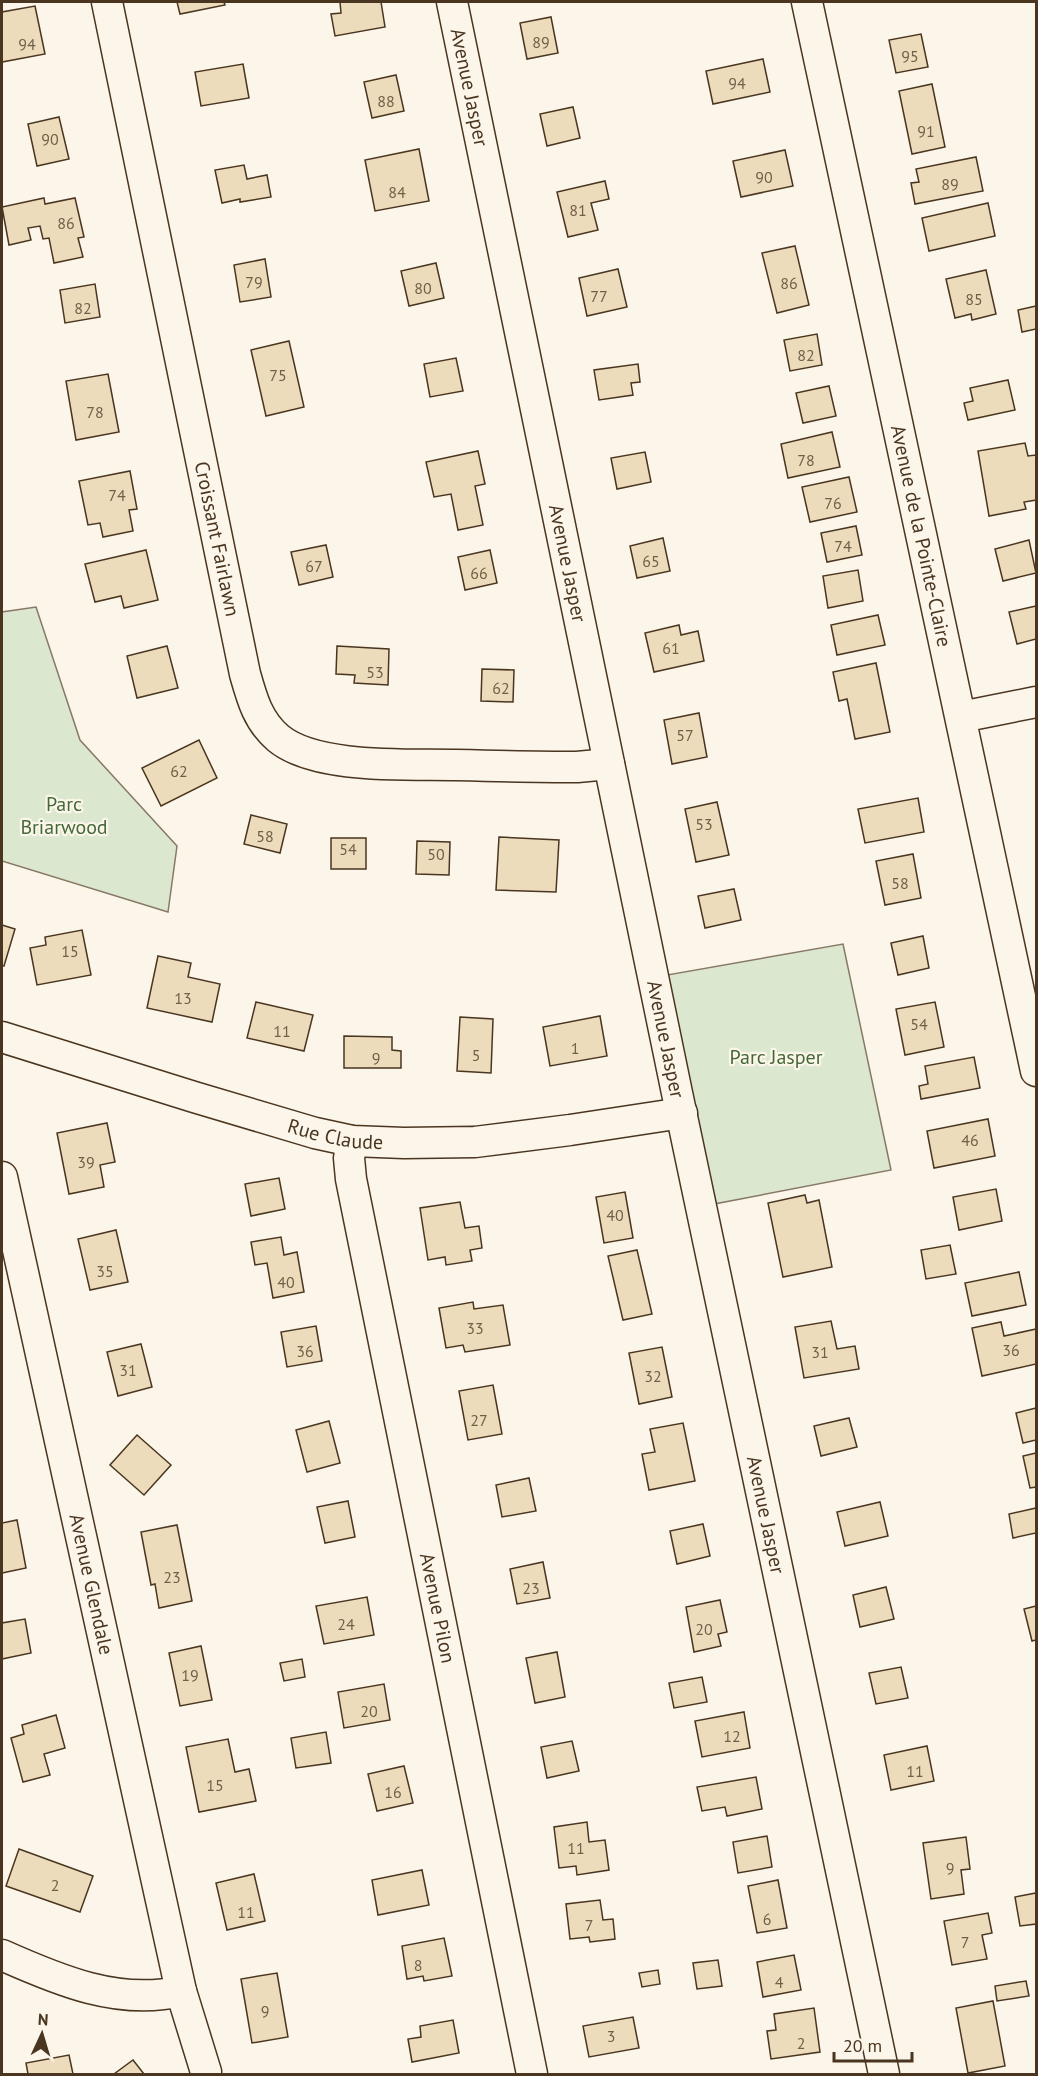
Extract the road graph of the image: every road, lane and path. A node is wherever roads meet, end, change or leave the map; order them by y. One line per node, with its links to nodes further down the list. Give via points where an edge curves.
1 (107, 2): 6 (street, Croissant Fairlawn, via 245,674 257,712 278,738 293,748 339,759 566,767)
2 (452, 2): 6 (street, Avenue Jasper)
3 (807, 2): 5 (street, Avenue de la Pointe-Claire)
4 (1036, 702): 5 (street)
5 (961, 717): 8 (street, Avenue de la Pointe-Claire)
6 (609, 764): 9 (street, Avenue Jasper)
7 (2, 1037): 10 (street, Rue Claude, via 216,1104)
8 (1036, 1071)
9 (682, 1113): 10 (street, Rue Claude, via 475,1142); 16 (street, Avenue Jasper)
10 (352, 1141): 15 (street, Avenue Pilon, via 351,1179)
11 (2, 1177): 13 (street, Avenue Glendale)
12 (6, 1963): 13 (street, via 108,1994 144,1997)
13 (181, 1991): 14 (street, Avenue Glendale)
14 (206, 2072)
15 (532, 2074)
16 (884, 2074)

